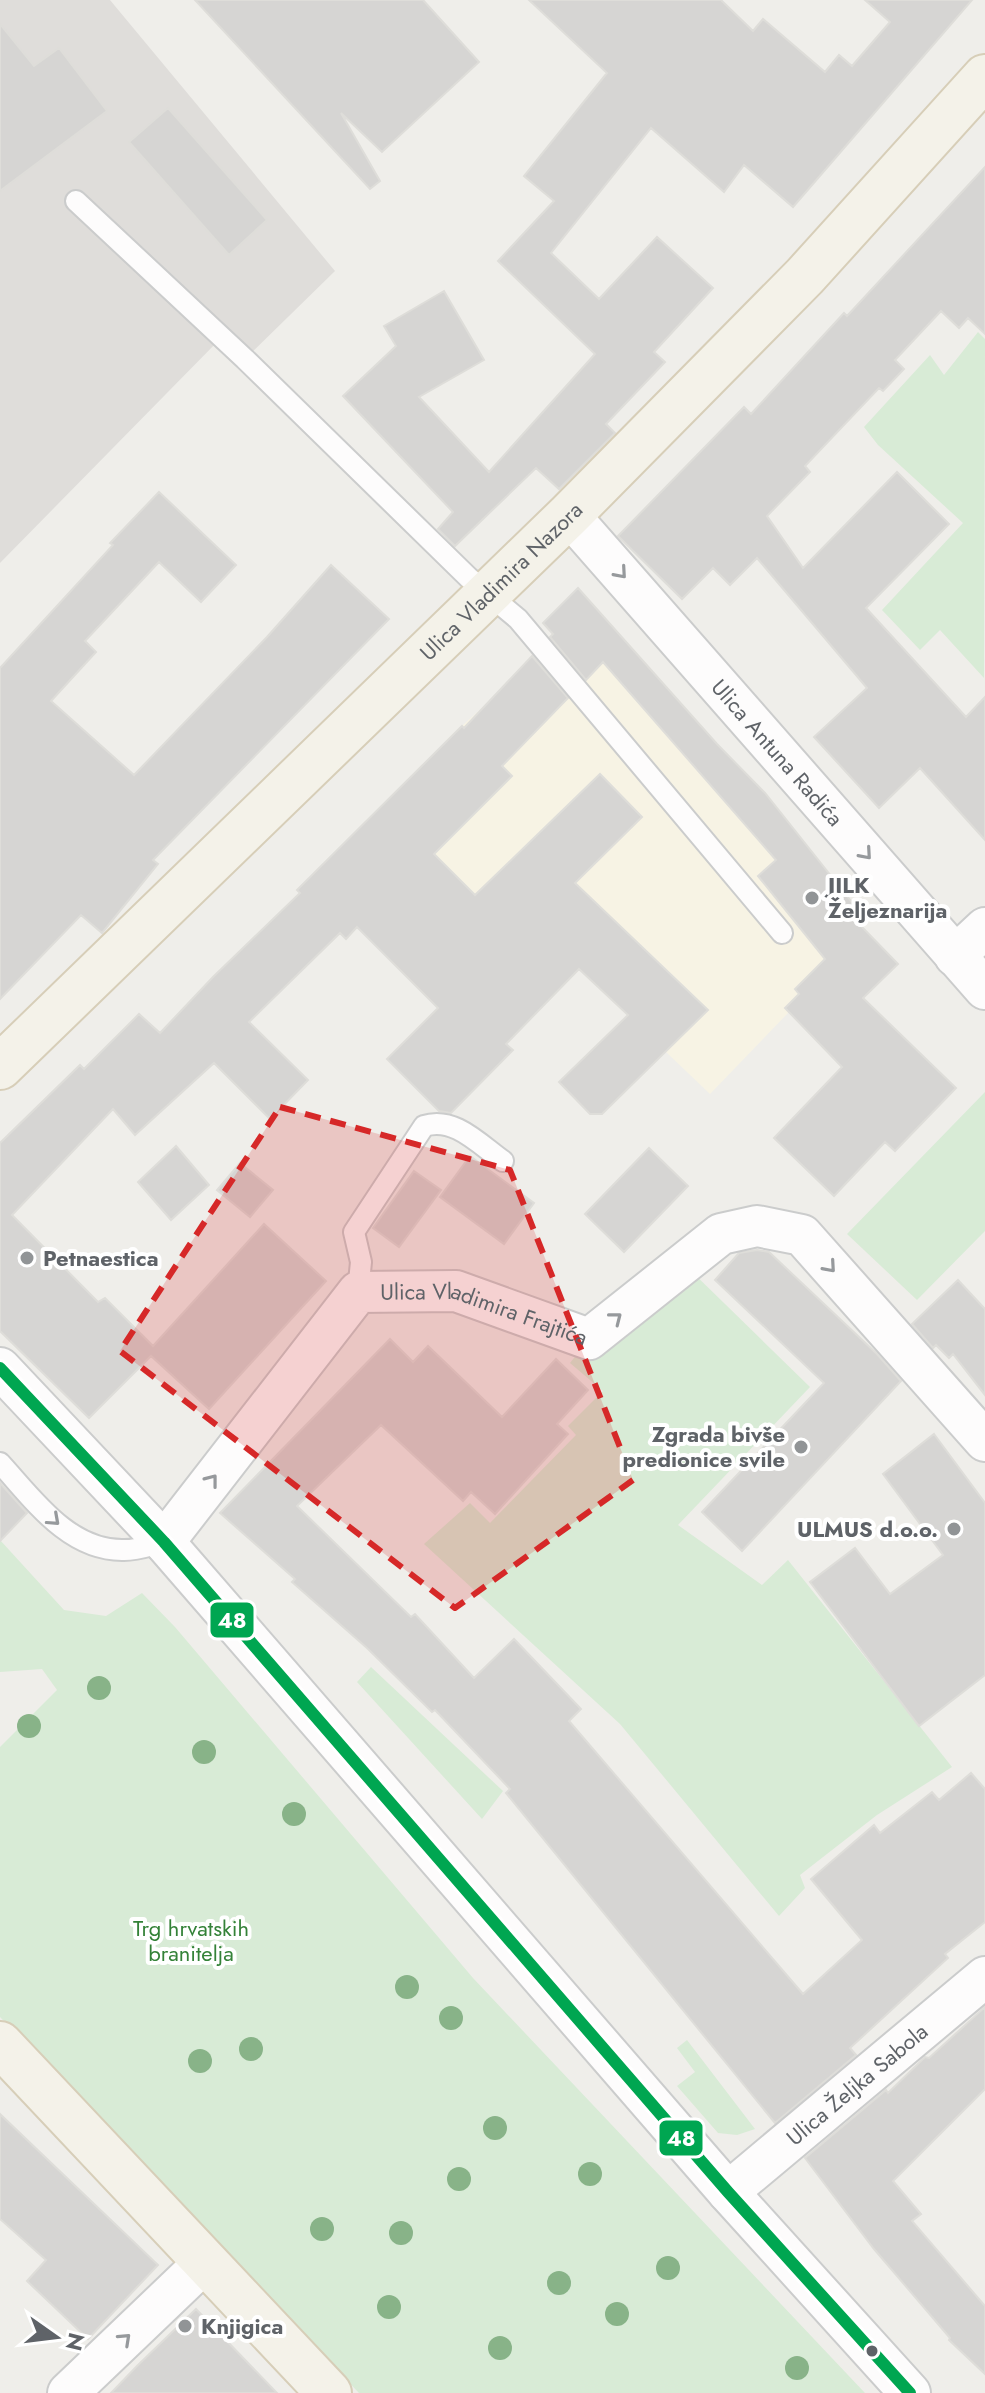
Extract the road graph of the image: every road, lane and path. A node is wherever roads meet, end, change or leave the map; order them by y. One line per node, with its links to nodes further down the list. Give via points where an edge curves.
1 (985, 77): 3 (main road, Ulica Vladimira Nazora, via 805,276)
2 (76, 201): 4 (lane)
3 (569, 515): 4 (main road, Ulica Vladimira Nazora); 7 (street, Ulica Antuna Radića, one-way to 7)
4 (488, 595): 6 (lane, via 518,619); 9 (main road, Ulica Vladimira Nazora)
5 (985, 928): 7 (street)
6 (782, 933)
7 (955, 956): 8 (street, Ulica Antuna Radića)
8 (985, 989)
9 (0, 1067)
10 (503, 1161): 11 (lane, via 453,1126 438,1121 424,1126 354,1232 361,1262)
11 (358, 1292): 13 (street, Ulica Vladimira Frajtića, one-way to 13, via 456,1291 589,1339 721,1234 757,1226 802,1235); 15 (street, Ulica Vladimira Frajtića, one-way to 11)
12 (0, 1368): 15 (street)
13 (985, 1441)
14 (0, 1463): 15 (lane, one-way to 15, via 56,1524 91,1546 123,1551)
15 (164, 1542): 18 (street)
16 (985, 1977): 18 (street, Ulica Željka Sabola)
17 (0, 2044): 19 (main road)
18 (728, 2192): 22 (street)
19 (206, 2261): 20 (street, one-way to 19); 21 (main road)
20 (68, 2393)
21 (329, 2393)
22 (910, 2393)

